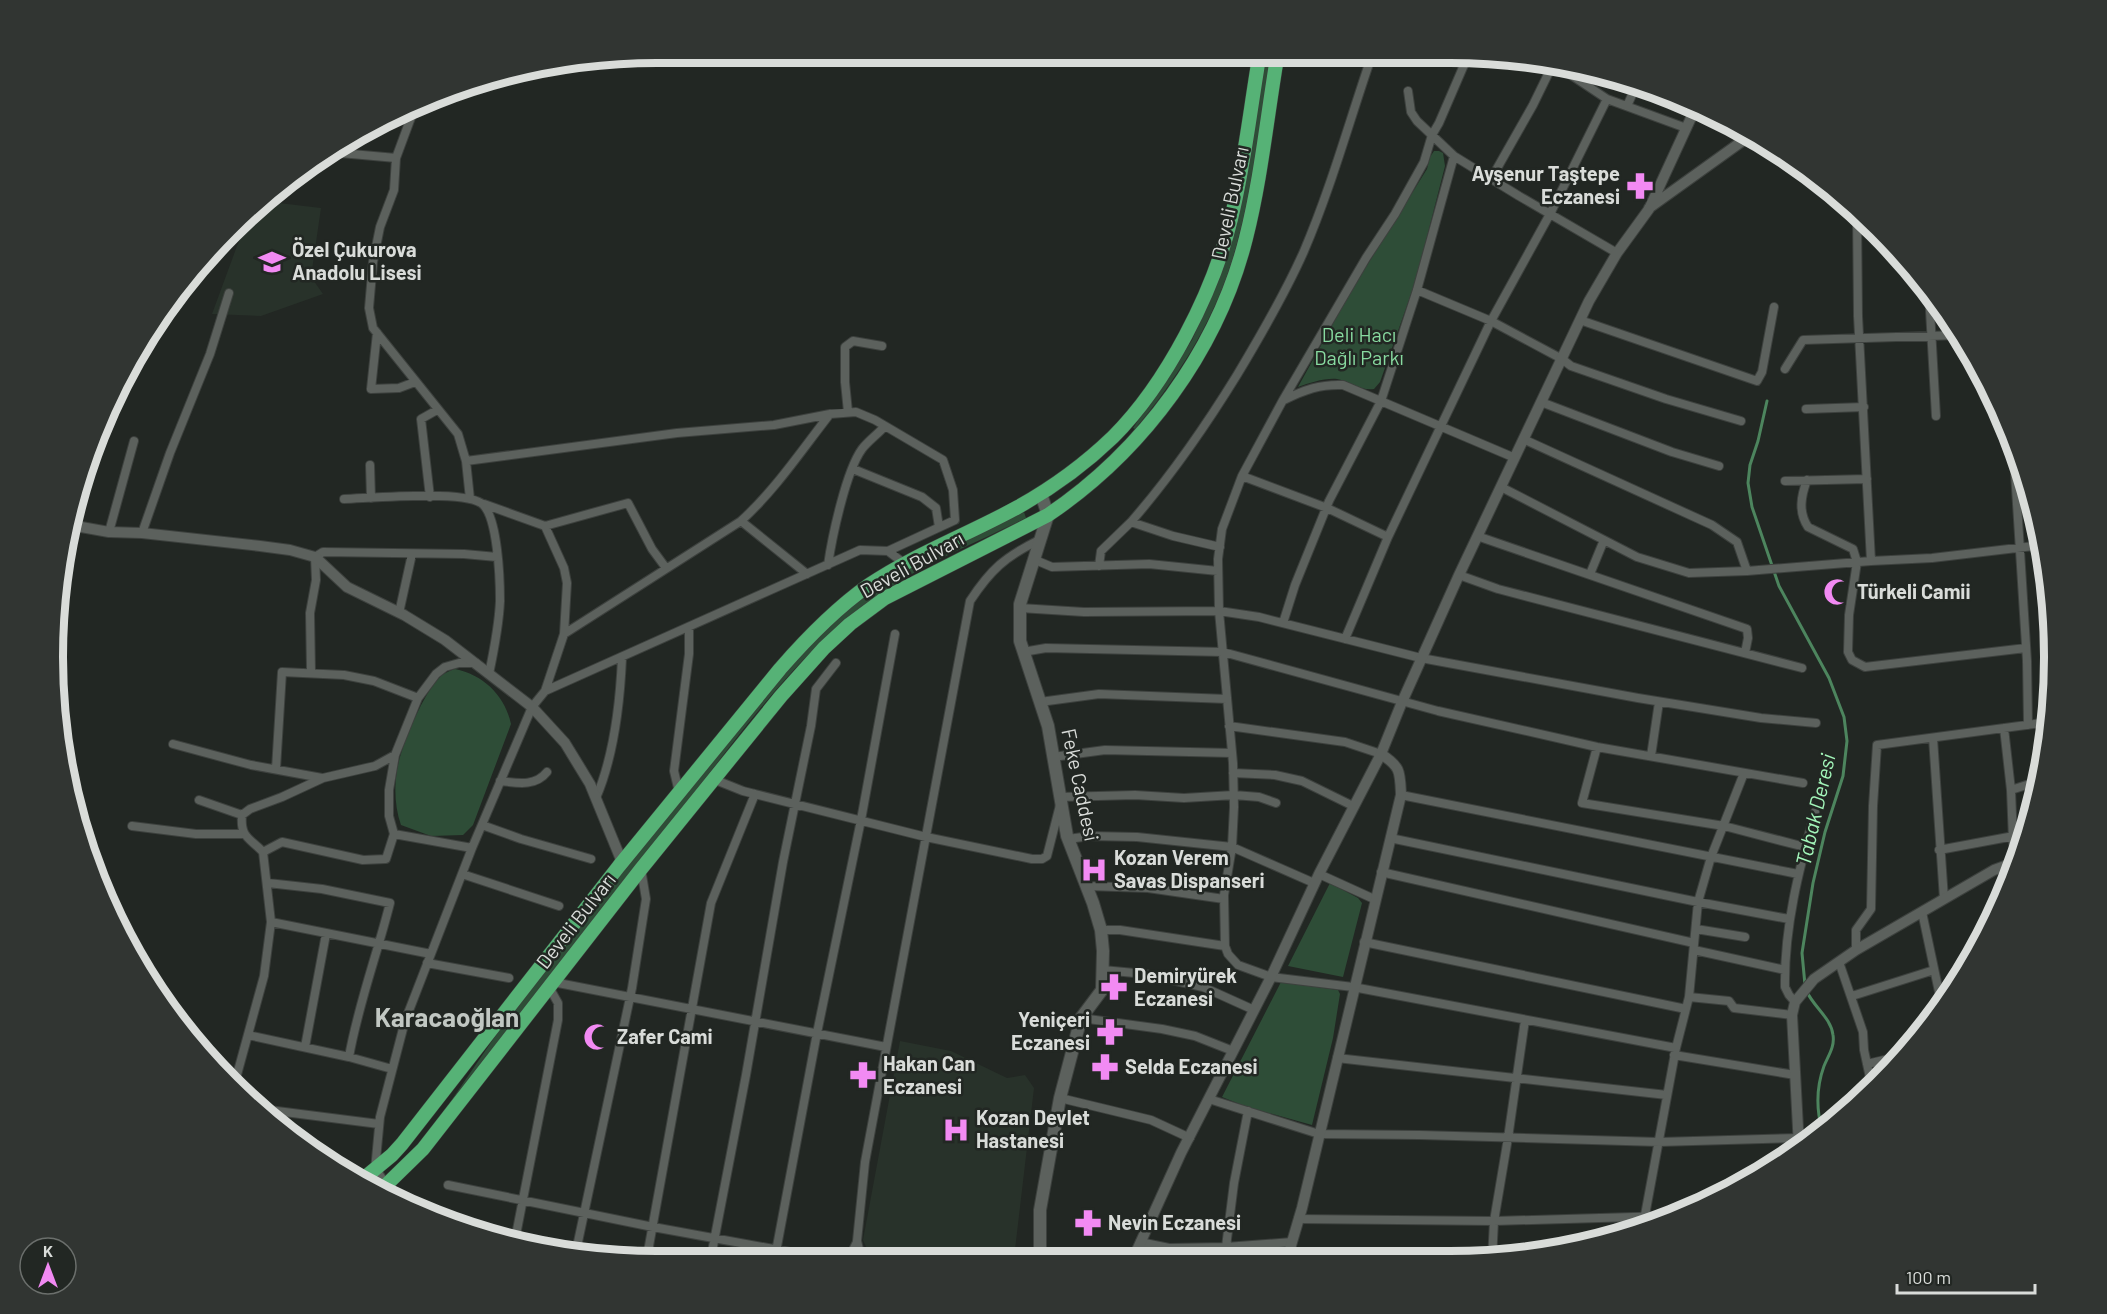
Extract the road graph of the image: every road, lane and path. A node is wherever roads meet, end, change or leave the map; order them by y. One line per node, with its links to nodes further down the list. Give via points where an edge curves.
1 (1258, 63): 63 (highway, Develi Bulvarı, via 1232,217 1194,318 1165,369 1129,419 1097,452)
2 (1276, 63): 70 (highway, Develi Bulvarı, via 1246,239 1204,344 1141,434 1086,487)
3 (1369, 63): 72 (street, via 1304,252 1275,309 1205,426 1163,486)
4 (1465, 63): 14 (street)
5 (1551, 72): 19 (street)
6 (1570, 75): 9 (street)
7 (1408, 91): 14 (street, via 1411,112)
8 (1633, 92): 10 (street)
9 (1607, 99): 10 (street); 21 (street)
10 (1627, 106): 13 (street)
11 (1692, 115): 13 (street)
12 (411, 116): 18 (street)
13 (1686, 128): 20 (street)
14 (1432, 135): 17 (street); 38 (street, via 1424,162 1395,214)
15 (1743, 141): 20 (street)
16 (342, 154): 18 (street)
17 (1454, 156): 19 (street); 24 (street)
18 (396, 158): 30 (street, via 394,190 380,227 373,262 369,308)
19 (1491, 179): 21 (street)
20 (1649, 209): 23 (street)
21 (1550, 214): 23 (street); 29 (street)
22 (1857, 225): 33 (street)
23 (1617, 253): 28 (street)
24 (1417, 290): 29 (street); 39 (street)
25 (229, 293): 77 (street)
26 (1774, 307): 28 (street, via 1757,381)
27 (1930, 308): 32 (street)
28 (1580, 320): 35 (street)
29 (1491, 321): 35 (street); 49 (street)
30 (377, 333): 37 (street); 37 (street, via 372,389 399,388)
31 (1949, 336): 32 (street)
32 (1932, 337): 33 (street); 46 (street)
33 (1861, 338): 36 (street, via 1803,339); 41 (street)
34 (882, 345): 44 (street, via 854,341 845,347)
35 (1562, 359): 40 (street); 47 (street, via 1571,366 1666,399)
36 (1785, 369)
37 (415, 382): 43 (street)
38 (1283, 400): 39 (street, via 1327,384 1343,385); 57 (street)
39 (1381, 401): 49 (street); 69 (street)
40 (1541, 402): 50 (street); 55 (street)
41 (1864, 407): 42 (street); 59 (street)
42 (1806, 409)
43 (437, 410): 53 (street, via 458,434); 64 (street, via 421,419)
44 (848, 412): 45 (street); 48 (street)
45 (830, 414): 53 (street, via 774,425 677,433); 71 (street, via 764,501)
46 (1936, 417)
47 (1742, 421)
48 (885, 426): 56 (street, via 862,450); 75 (street, via 943,460 953,490 955,520)
49 (1441, 426): 52 (street); 79 (street)
50 (1523, 439): 52 (street); 97 (street, via 1712,525 1737,542)
51 (134, 441): 76 (street)
52 (1515, 458): 62 (street)
53 (466, 461): 67 (street)
54 (370, 465): 65 (street)
55 (1719, 466)
56 (853, 469): 75 (street, via 922,497 936,508); 93 (street)
57 (1242, 476): 69 (street); 83 (street, via 1222,529)
58 (2015, 476): 84 (street)
59 (1867, 479): 60 (street); 90 (street)
60 (1807, 480): 61 (street); 91 (street, via 1802,495 1804,521 1808,527 1853,549)
61 (1785, 481)
62 (1501, 487): 78 (street); 81 (street)
63 (1041, 494): 70 (main road); 92 (highway, Develi Bulvarı)
64 (430, 497): 65 (street); 67 (street)
65 (372, 498): 66 (street)
66 (344, 499)
67 (470, 499): 68 (street)
68 (484, 504): 74 (street); 88 (street, via 492,519)
69 (1327, 508): 79 (street); 104 (street)
70 (1048, 514): 80 (main road, Feke Caddesi); 145 (highway, Develi Bulvarı, via 865,612 810,662)
71 (741, 520): 95 (street); 98 (street)
72 (1131, 522): 83 (street); 94 (street, via 1101,551)
73 (77, 526): 76 (street)
74 (545, 526): 95 (street, via 628,503); 106 (street, via 567,583)
75 (939, 527): 85 (street)
76 (109, 532): 77 (street)
77 (142, 533): 87 (street, via 290,550)
78 (1478, 536): 99 (street); 100 (street)
79 (1388, 537): 108 (street)
80 (1040, 540): 89 (main road, Feke Caddesi); 169 (street, via 1011,554 984,579 970,601)
81 (1605, 540): 97 (street, via 1637,557 1689,573); 99 (street)
82 (2034, 546): 84 (street)
83 (1220, 547): 96 (street)
84 (2020, 547): 90 (street); 109 (street)
85 (888, 551): 92 (street); 93 (street, via 860,550)
86 (412, 554): 87 (street, via 323,552); 88 (street); 103 (street)
87 (315, 557): 103 (street, via 346,587); 118 (street, via 316,580 310,613)
88 (497, 557): 119 (street, via 500,602)
89 (1033, 559): 94 (street, via 1052,567); 101 (main road, Feke Caddesi)
90 (1871, 561): 91 (street)
91 (1857, 562): 97 (street); 109 (street, via 1848,652 1852,660 1865,667)
92 (905, 564): 150 (highway, Develi Bulvarı, via 854,597 807,639)
93 (828, 565): 98 (street)
94 (1099, 566): 96 (street, via 1149,564)
95 (666, 568): 106 (street)
96 (1218, 571): 102 (street)
97 (1748, 571)
98 (807, 574): 105 (street)
99 (1590, 574): 112 (street, via 1747,629)
100 (1459, 575): 112 (street, via 1498,589); 114 (street)
101 (1020, 608): 102 (street, via 1084,612); 110 (main road, Feke Caddesi)
102 (1219, 611): 104 (street); 111 (street)
103 (399, 613): 115 (street)
104 (1283, 623): 108 (street)
105 (689, 627): 113 (street); 150 (street, via 674,771)
106 (564, 634): 120 (street)
107 (895, 634): 162 (street)
108 (1345, 639): 114 (street)
109 (2026, 648): 129 (street)
110 (1023, 652): 111 (street, via 1046,648); 123 (main road, Feke Caddesi)
111 (1223, 652): 122 (street); 124 (street)
112 (1745, 653): 117 (street)
113 (622, 658): 120 (street); 154 (street, via 607,773)
114 (1421, 658): 124 (street); 125 (street)
115 (476, 663): 119 (street); 121 (street, via 445,667)
116 (836, 663): 158 (street, via 816,689)
117 (1802, 668)
118 (311, 672): 121 (street, via 374,681); 140 (street, via 282,672)
119 (489, 674): 126 (street)
120 (545, 691): 126 (street)
121 (418, 698): 137 (street)
122 (1227, 699): 123 (street, via 1099,694); 130 (street)
123 (1040, 702): 139 (main road, Feke Caddesi)
124 (1402, 702): 134 (street); 136 (street)
125 (1659, 702): 127 (street); 138 (street)
126 (532, 707): 146 (street); 154 (street, via 564,743)
127 (1816, 723)
128 (2040, 723): 129 (street)
129 (2028, 725): 131 (street)
130 (1229, 726): 135 (street); 136 (street, via 1345,742)
131 (2004, 728): 132 (street); 149 (street)
132 (1933, 738): 176 (street); 205 (street, via 1877,745 1870,909 1856,930)
133 (173, 744): 140 (street)
134 (1597, 747): 138 (street); 165 (street, via 1582,803)
135 (1232, 753): 139 (street, via 1105,750); 143 (street)
136 (1381, 754): 153 (street, via 1396,763); 159 (street)
137 (396, 755): 144 (street, via 375,766); 167 (street, via 389,790)
138 (1651, 756): 142 (street)
139 (1053, 757): 156 (main road, Feke Caddesi)
140 (276, 769): 144 (street)
141 (547, 772): 146 (street, via 541,780 523,784)
142 (1744, 772): 147 (street); 165 (street)
143 (1233, 773): 152 (street); 159 (street, via 1302,781)
144 (323, 778): 161 (street)
145 (713, 779): 151 (street); 182 (highway, Develi Bulvarı)
146 (500, 781): 163 (street)
147 (1803, 783)
148 (2030, 784): 149 (street)
149 (2011, 790): 168 (street)
150 (679, 792): 180 (highway, Develi Bulvarı)
151 (755, 794): 158 (street); 221 (street, via 711,903)
152 (1234, 795): 156 (street); 157 (street); 173 (street)
153 (1401, 795): 170 (street); 178 (street)
154 (596, 798): 180 (street)
155 (199, 800): 161 (street)
156 (1060, 800): 169 (street, via 1047,856 1042,859); 171 (main road, Feke Caddesi)
157 (1276, 802)
158 (794, 804): 162 (street); 227 (street)
159 (1353, 806): 186 (street)
160 (1815, 812): 174 (street)
161 (242, 815): 166 (street)
162 (861, 820): 169 (street); 228 (street)
163 (482, 825): 175 (street); 179 (street)
164 (132, 826): 166 (street, via 196,834)
165 (1724, 826): 174 (street); 178 (street)
166 (244, 834): 177 (street)
167 (394, 834): 175 (street); 177 (street, via 386,859 363,860 282,842)
168 (2014, 836): 172 (street); 176 (street)
169 (926, 837): 231 (street)
170 (1390, 838): 183 (street); 192 (street)
171 (1068, 839): 173 (street, via 1125,837); 188 (main road, Feke Caddesi)
172 (2014, 841)
173 (1232, 847): 186 (street); 189 (street)
174 (1806, 847): 185 (street)
175 (472, 848): 184 (street)
176 (1939, 850): 191 (street)
177 (263, 852): 187 (street)
178 (1711, 857): 185 (street); 192 (street)
179 (591, 859)
180 (622, 862): 256 (highway, Develi Bulvarı, via 409,1135)
181 (2005, 866): 191 (street)
182 (641, 869): 214 (highway, Develi Bulvarı); 219 (street, via 646,899)
183 (1381, 872): 190 (street); 204 (street)
184 (462, 874): 193 (street); 206 (street)
185 (1798, 874): 195 (street)
186 (1317, 878): 190 (street); 212 (street)
187 (268, 883): 196 (street); 202 (street, via 390,903)
188 (1087, 886): 189 (street, via 1148,888); 198 (main road, Feke Caddesi)
189 (1224, 899): 203 (street)
190 (1374, 899): 201 (street)
191 (1944, 899): 194 (street)
192 (1698, 902): 195 (street); 197 (street)
193 (559, 906)
194 (1922, 912): 205 (street); 211 (street)
195 (1790, 919): 210 (street)
196 (271, 922): 199 (street); 229 (street, via 264,976)
197 (1696, 928): 200 (street); 204 (street)
198 (1101, 930): 203 (street); 209 (main road, Feke Caddesi)
199 (326, 934): 202 (street); 230 (street)
200 (1745, 937)
201 (1364, 942): 215 (street); 222 (street)
202 (380, 944): 206 (street); 234 (street, via 356,1019)
203 (1225, 946): 212 (street, via 1238,965)
204 (1694, 946): 210 (street); 218 (street)
205 (1856, 950): 207 (street)
206 (431, 954): 208 (street)
207 (1839, 962): 217 (street); 220 (street, via 1814,979)
208 (427, 963): 213 (street); 238 (street)
209 (1103, 970): 223 (street, via 1145,974 1203,987); 225 (main road, Feke Caddesi, via 1102,990)
210 (1785, 970): 220 (street, via 1787,992)
211 (1934, 970): 216 (street); 217 (street)
212 (1271, 977): 215 (street); 223 (street)
213 (509, 978)
214 (551, 985): 219 (street); 258 (highway, Develi Bulvarı, via 423,1149); 259 (street, via 558,1003 558,1020)
215 (1353, 987): 226 (street); 235 (street)
216 (1939, 994)
217 (1852, 996): 237 (street)
218 (1689, 997): 222 (street); 224 (street, via 1729,1001 1734,1008)
219 (630, 998): 221 (street); 260 (street)
220 (1797, 998): 224 (street)
221 (691, 1009): 227 (street); 265 (street)
222 (1686, 1009): 233 (street)
223 (1254, 1010): 232 (street)
224 (1792, 1015): 239 (street)
225 (1081, 1018): 232 (street, via 1195,1036); 244 (main road, Feke Caddesi)
226 (1526, 1020): 233 (street); 242 (street)
227 (754, 1022): 228 (street); 267 (street)
228 (817, 1033): 231 (street); 277 (street)
229 (248, 1035): 230 (street); 240 (street)
230 (305, 1047): 234 (street)
231 (886, 1047): 268 (street, via 865,1162)
232 (1233, 1051): 245 (street)
233 (1675, 1051): 239 (street); 243 (street)
234 (349, 1057): 238 (street)
235 (1336, 1058): 242 (street); 249 (street)
236 (1887, 1059): 237 (street)
237 (1867, 1064): 241 (street)
238 (392, 1069): 248 (street)
239 (1795, 1075): 252 (street)
240 (237, 1077)
241 (1870, 1077)
242 (1516, 1078): 243 (street); 251 (street)
243 (1667, 1095): 253 (street)
244 (1060, 1098): 250 (street, via 1151,1120); 280 (main road, Feke Caddesi, via 1040,1210)
245 (1209, 1099): 247 (street); 250 (street)
246 (273, 1111): 248 (street)
247 (1248, 1111): 249 (street); 272 (street)
248 (379, 1124): 255 (street)
249 (1319, 1134): 251 (street); 262 (street)
250 (1190, 1138): 269 (street)
251 (1508, 1138): 253 (street); 263 (street)
252 (1799, 1138)
253 (1659, 1142): 254 (street); 261 (street)
254 (1793, 1142)
255 (368, 1176)
256 (369, 1176)
257 (448, 1185): 259 (street)
258 (386, 1186)
259 (523, 1202): 260 (street); 266 (street)
260 (585, 1214): 265 (street); 271 (street)
261 (1645, 1218)
262 (1298, 1219): 263 (street); 270 (street)
263 (1494, 1221): 264 (street); 273 (street)
264 (1632, 1222)
265 (653, 1227): 267 (street); 274 (street)
266 (516, 1234)
267 (714, 1239): 275 (street); 276 (street)
268 (857, 1241): 278 (street); 279 (street)
269 (1140, 1242): 272 (street, via 1169,1248); 281 (street)
270 (1292, 1242): 272 (street); 282 (street)
271 (577, 1246)
272 (1226, 1247)
273 (1493, 1250)
274 (648, 1251)
275 (712, 1251)
276 (764, 1251)
277 (777, 1251)
278 (852, 1251)
279 (859, 1251)
280 (1040, 1251)
281 (1136, 1251)
282 (1289, 1251)

